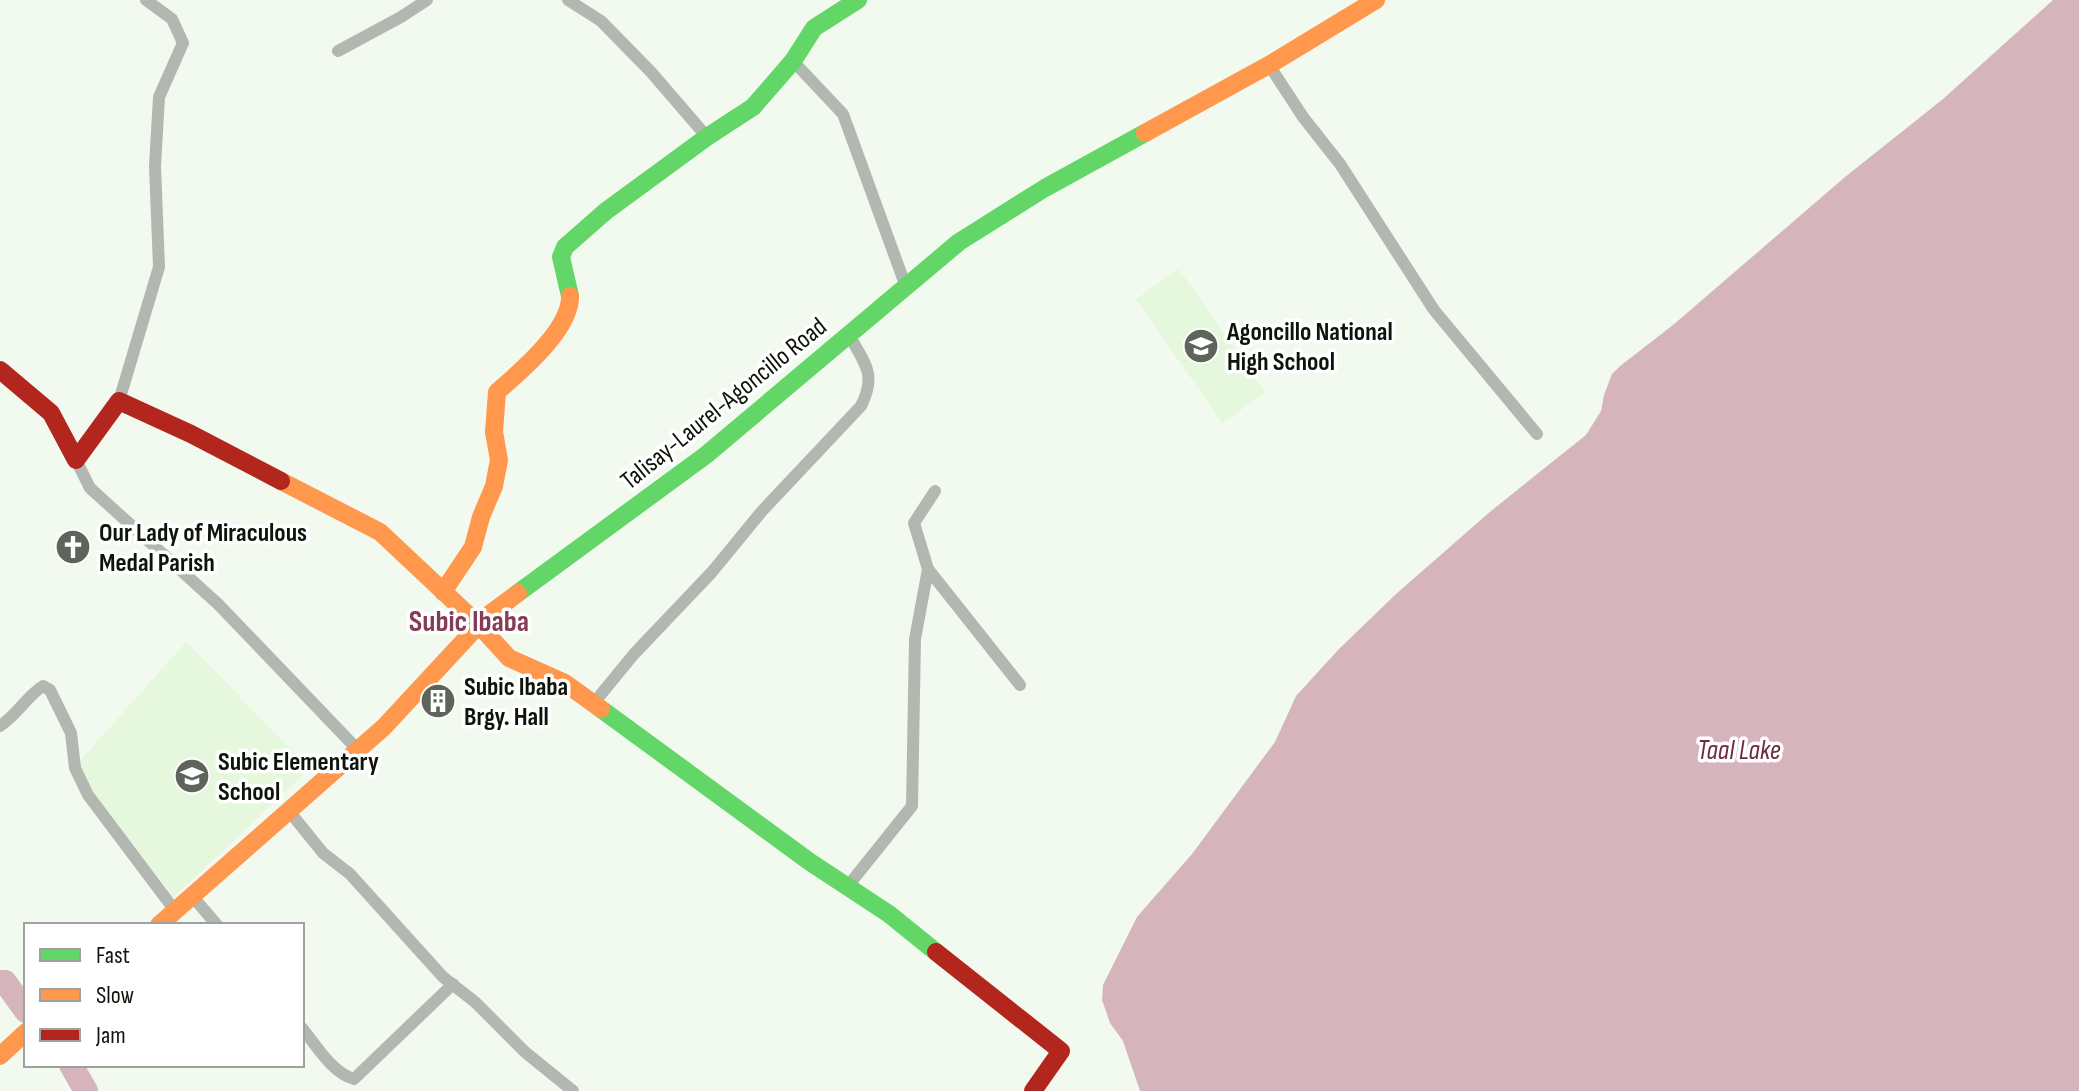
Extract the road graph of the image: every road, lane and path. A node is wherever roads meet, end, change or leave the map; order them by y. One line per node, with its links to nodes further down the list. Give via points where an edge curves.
1 (146, 0): 13 (street, via 172,19 183,43 159,97 159,267)
2 (427, 0): 6 (street)
3 (568, 0): 9 (street, via 601,21)
4 (858, 0): 7 (street, via 814,28)
5 (1376, 0): 8 (street, Talisay-Laurel-Agoncillo Road)
6 (338, 51)
7 (793, 61): 9 (street, via 753,107); 10 (street, via 843,114)
8 (1269, 65): 10 (street, Talisay-Laurel-Agoncillo Road, via 1045,188 959,242); 14 (street, via 1434,310)
9 (707, 137): 18 (street, via 565,247 561,257 570,309 539,355 497,392 494,432 499,460 494,486 473,547)
10 (906, 287): 11 (street, Talisay-Laurel-Agoncillo Road)
11 (849, 335): 19 (street, Talisay-Laurel-Agoncillo Road, via 706,455); 21 (street, via 867,367 870,388 861,406)
12 (0, 370): 15 (street, via 51,413)
13 (119, 401): 15 (street); 18 (street, via 380,532)
14 (1537, 434)
15 (76, 460): 23 (street, via 90,488 218,604)
16 (935, 491): 17 (street, via 914,523)
17 (928, 569): 20 (street); 25 (street, via 915,639 912,806)
18 (443, 592): 19 (street)
19 (478, 624): 21 (street, via 509,658 565,683); 23 (street, Talisay-Laurel-Agoncillo Road)
20 (1020, 685)
21 (593, 704): 25 (street)
22 (0, 726): 27 (street, via 38,689 50,690 71,733 75,768 88,795)
23 (358, 750): 24 (street, Talisay-Laurel-Agoncillo Road)
24 (289, 811): 26 (street, Talisay-Laurel-Agoncillo Road); 30 (street, via 323,853 350,874)
25 (848, 886): 35 (street, via 1061,1051)
26 (193, 897): 27 (street, Talisay-Laurel-Agoncillo Road); 29 (street)
27 (176, 912): 28 (street, Talisay-Laurel-Agoncillo Road)
28 (162, 923)
29 (215, 923)
30 (453, 984): 31 (street, via 354,1079 335,1067); 34 (street)
31 (304, 1030)
32 (24, 1034): 33 (street)
33 (0, 1056)
34 (573, 1091)
35 (1033, 1091)

